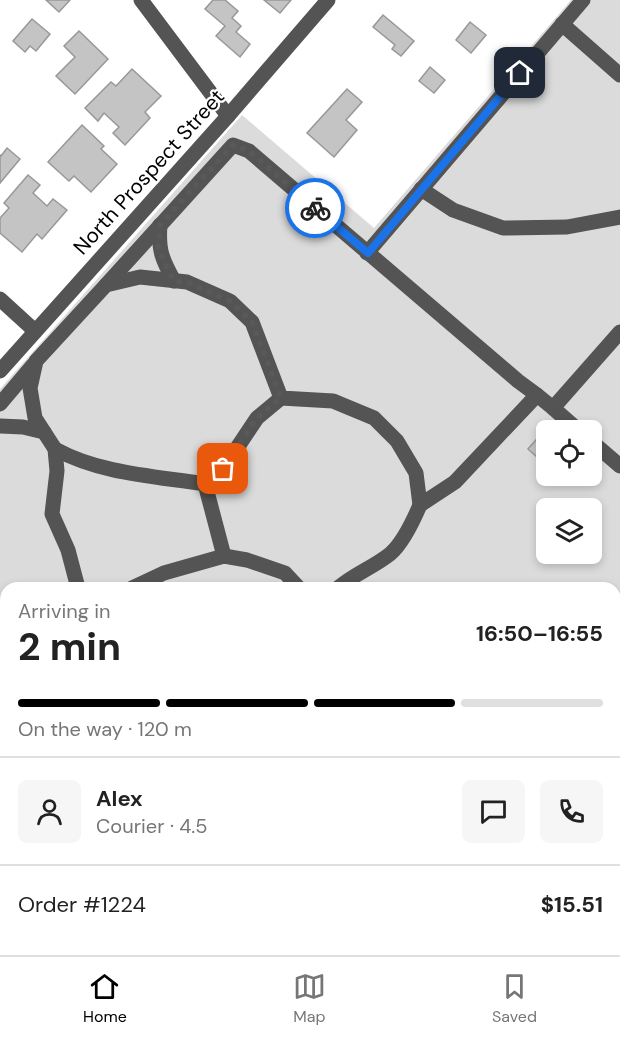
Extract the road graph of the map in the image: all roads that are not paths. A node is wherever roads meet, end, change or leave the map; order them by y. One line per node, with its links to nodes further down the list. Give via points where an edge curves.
1 (141, 0): 6 (street)
2 (328, 0): 6 (street, North Prospect Street)
3 (583, 0): 4 (street)
4 (562, 24): 5 (street); 7 (street)
5 (620, 75)
6 (228, 116): 14 (street, North Prospect Street)
7 (421, 189): 8 (street, via 453,210 503,228 567,227); 10 (street)
8 (620, 217)
9 (160, 225): 10 (street, via 233,145 249,151); 11 (street, via 158,246); 12 (street)
10 (368, 253): 18 (street)
11 (174, 281): 12 (street, via 140,277); 19 (street, via 187,282 230,301 252,322)
12 (106, 285): 16 (street)
13 (0, 299): 14 (street)
14 (35, 331): 17 (street, North Prospect Street)
15 (620, 332): 21 (street)
16 (36, 361): 20 (street); 24 (street, via 30,388 35,418)
17 (0, 371)
18 (537, 395): 21 (street); 29 (street, via 456,482)
19 (281, 398): 28 (street, via 257,418 223,469); 29 (street, via 333,402 374,418 397,441 416,473)
20 (0, 404)
21 (553, 408): 22 (street)
22 (567, 420)
23 (0, 426): 24 (street)
24 (44, 432): 25 (street)
25 (55, 450): 28 (street, via 111,470); 31 (street, via 52,514)
26 (602, 450): 27 (street)
27 (620, 466)
28 (205, 484): 30 (street)
29 (420, 505): 34 (street, via 392,553)
30 (224, 556): 32 (street); 33 (street, via 285,573)
31 (76, 582)
32 (145, 582)
33 (293, 582)
34 (345, 582)

